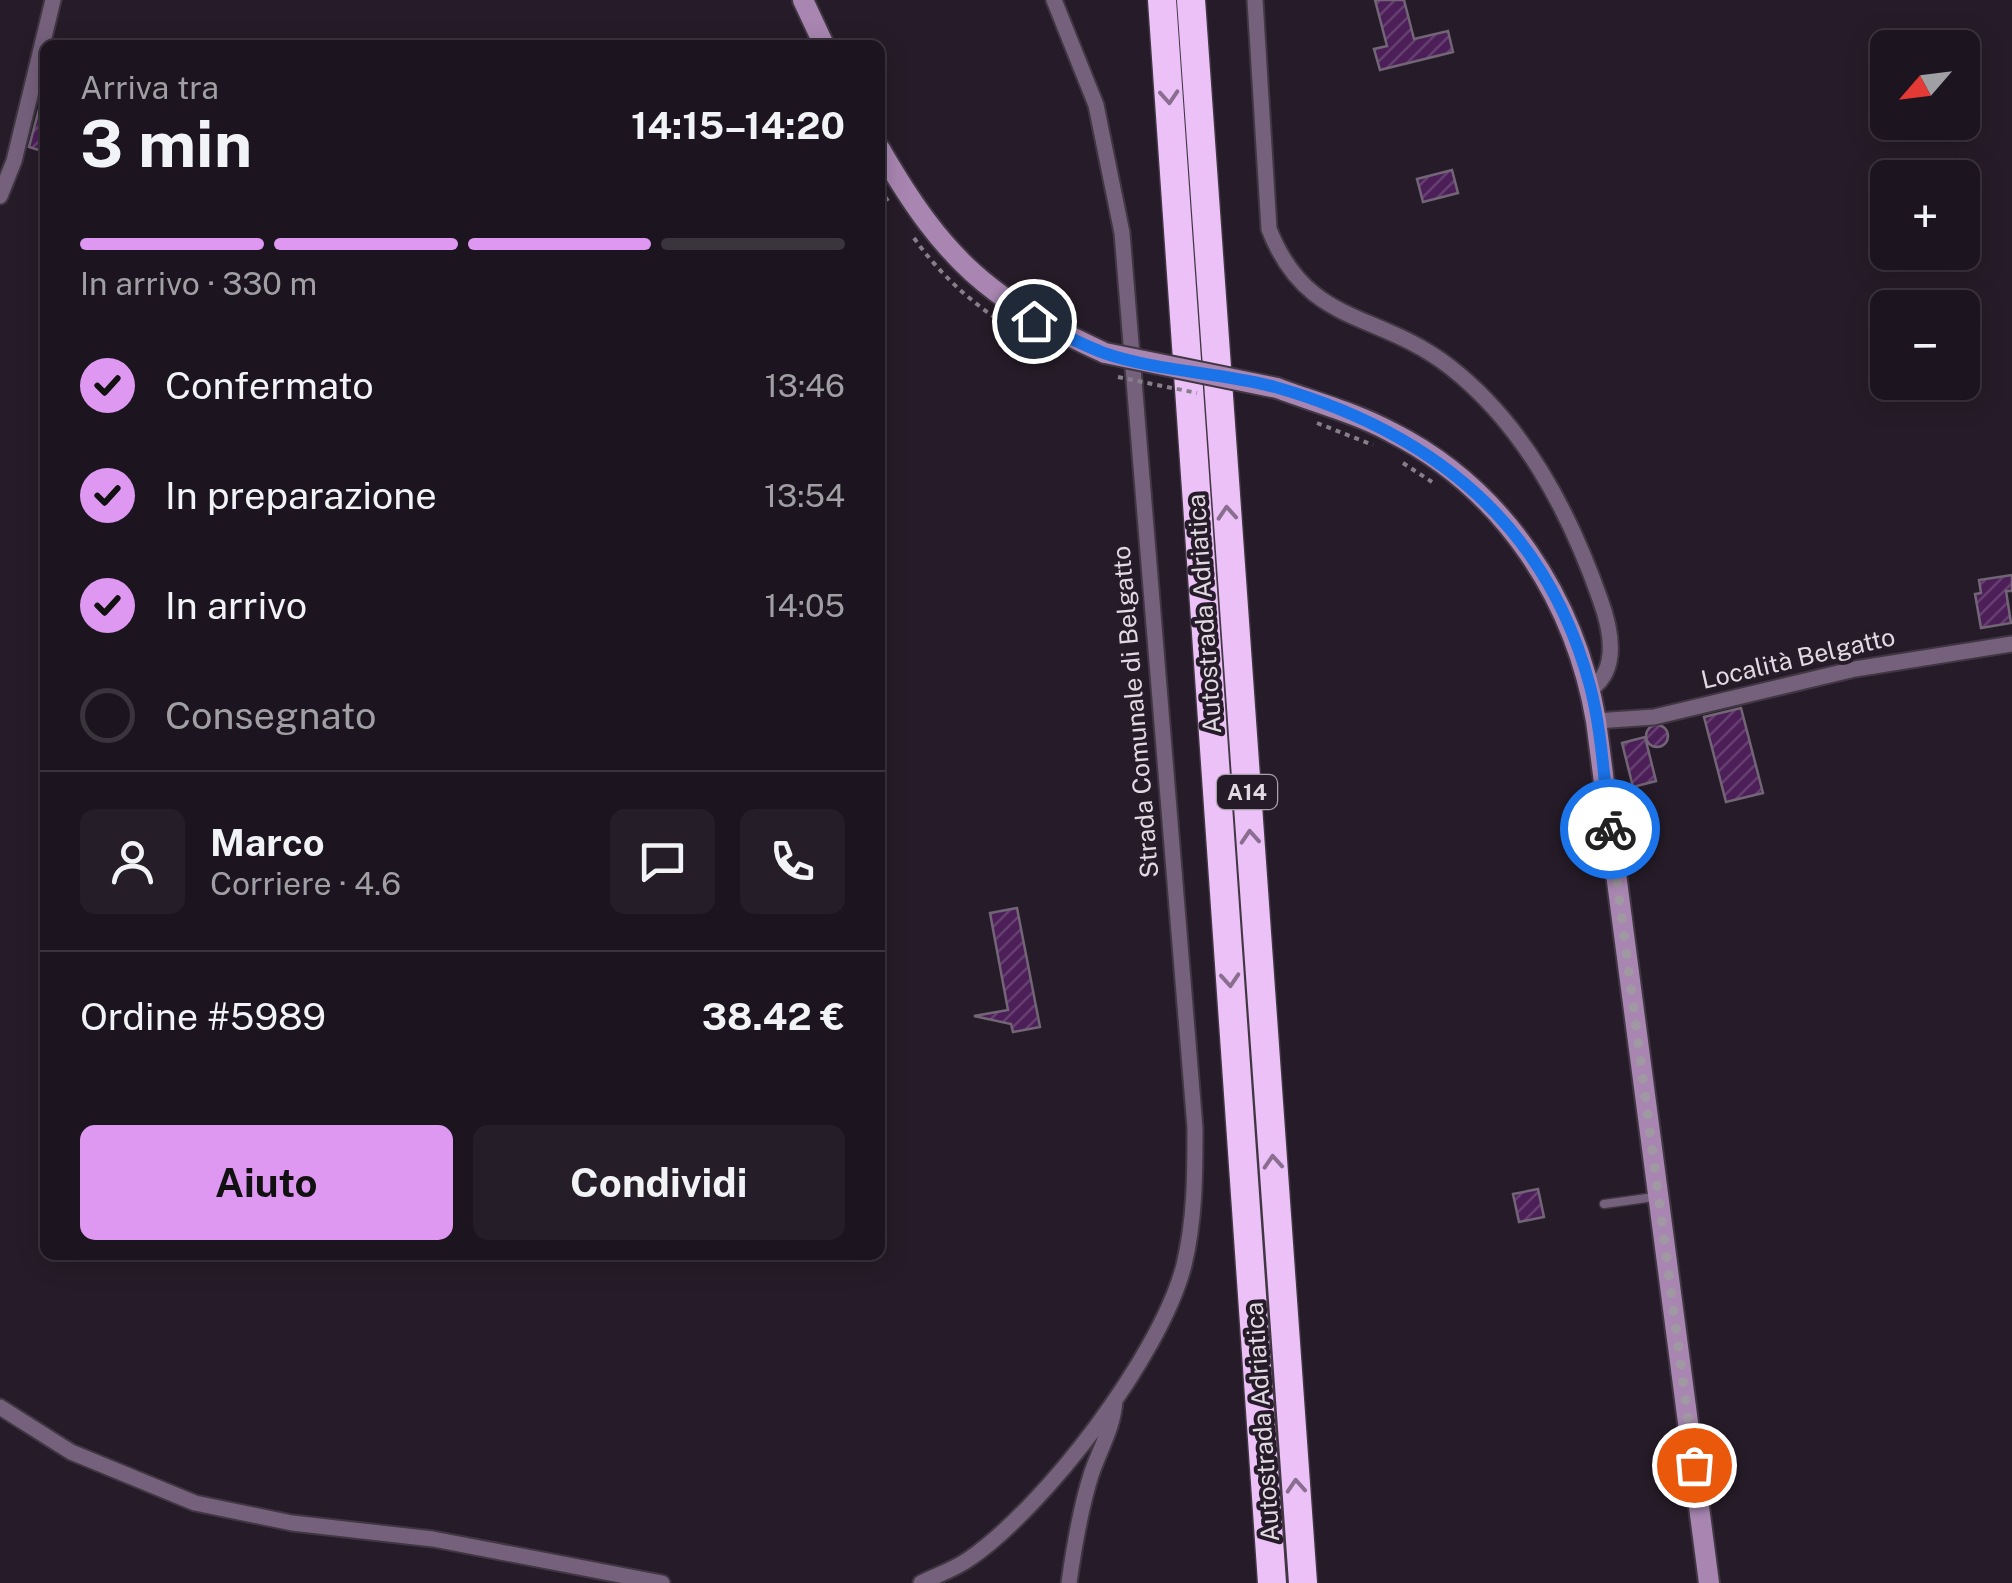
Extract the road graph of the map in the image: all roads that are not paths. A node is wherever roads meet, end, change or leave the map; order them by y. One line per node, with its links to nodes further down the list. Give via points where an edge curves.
1 (53, 0): 7 (street)
2 (803, 0): 8 (main road)
3 (1162, 0): 22 (highway, Autostrada Adriatica / A14, one-way to 22)
4 (1191, 0): 23 (highway, Autostrada Adriatica / A14, one-way to 4)
5 (1255, 0): 13 (street, via 1270,229 1282,261 1303,288 1331,307 1402,336 1449,366 1527,448 1560,502 1606,616 1611,664)
6 (1057, 5): 17 (street, Strada Comunale di Belgatto, via 1096,106 1122,233 1196,1128 1194,1209 1183,1268 1164,1320)
7 (43, 40)
8 (822, 40)
9 (40, 53): 11 (street)
10 (885, 158): 13 (main road, bridge, via 942,243 986,288 1034,321 1104,353 1276,388 1392,432 1468,482 1530,550 1573,630)
11 (0, 196)
12 (2012, 644): 14 (street, Località Belgatto, via 1854,669 1654,717)
13 (1591, 689): 14 (main road)
14 (1596, 722): 15 (main road)
15 (1658, 1197): 16 (lane); 24 (main road, via 1694,1542)
16 (1604, 1204)
17 (1115, 1400): 20 (street, via 1031,1504 969,1559); 21 (street)
18 (0, 1407): 19 (street, via 72,1452 195,1503)
19 (662, 1583)
20 (922, 1583)
21 (1069, 1583)
22 (1272, 1583)
23 (1303, 1583)
24 (1709, 1583)

